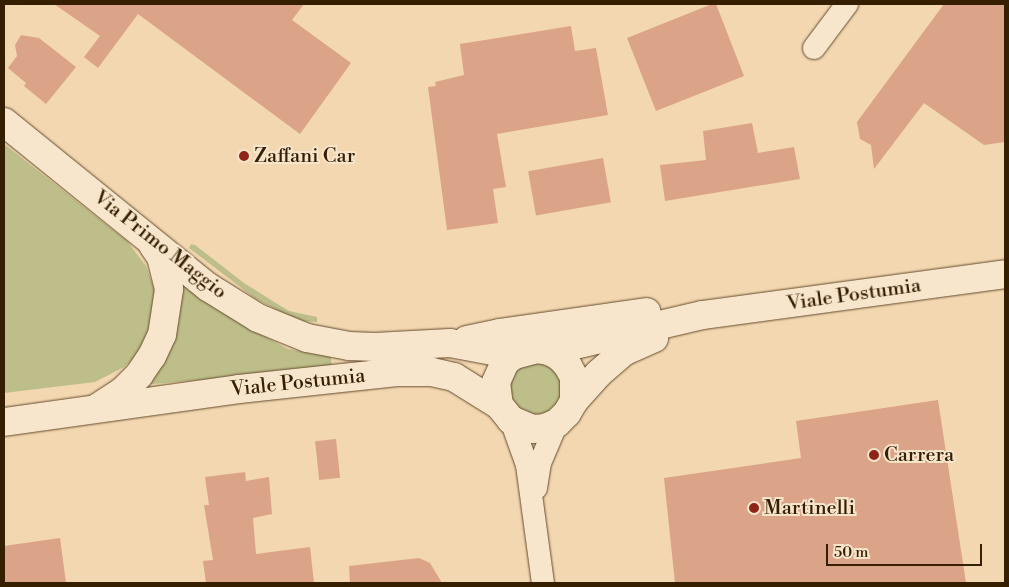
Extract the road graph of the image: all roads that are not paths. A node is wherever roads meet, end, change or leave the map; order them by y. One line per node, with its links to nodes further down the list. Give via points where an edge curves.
1 (847, 4): 2 (street)
2 (814, 48)
3 (4, 122): 4 (main road, Via Primo Maggio)
4 (149, 238): 7 (main road, Via Primo Maggio, via 208,288 258,318 307,338 375,347); 11 (main road, Viale Postumia, via 161,257 168,281 162,335 139,375 109,402)
5 (1005, 274): 6 (main road, Viale Postumia)
6 (703, 315): 7 (main road, Viale Postumia, via 656,311); 8 (main road, Viale Postumia); 10 (main road, Viale Postumia, via 623,352)
7 (450, 343): 9 (main road, Viale Postumia)
8 (549, 351): 9 (main road, Viale Postumia, via 531,350); 10 (main road, via 568,366 575,383)
9 (514, 355): 12 (main road, via 505,362 496,382)
10 (574, 401): 14 (main road, Viale Postumia)
11 (91, 411): 12 (main road, Viale Postumia, via 239,389 399,372 432,372 454,377); 13 (main road, Viale Postumia)
12 (505, 412): 14 (main road, Viale Postumia, via 532,429 545,428); 15 (street, via 520,441)
13 (4, 422)
14 (557, 422): 15 (street, via 540,463)
15 (533, 501): 16 (street)
16 (543, 583)

